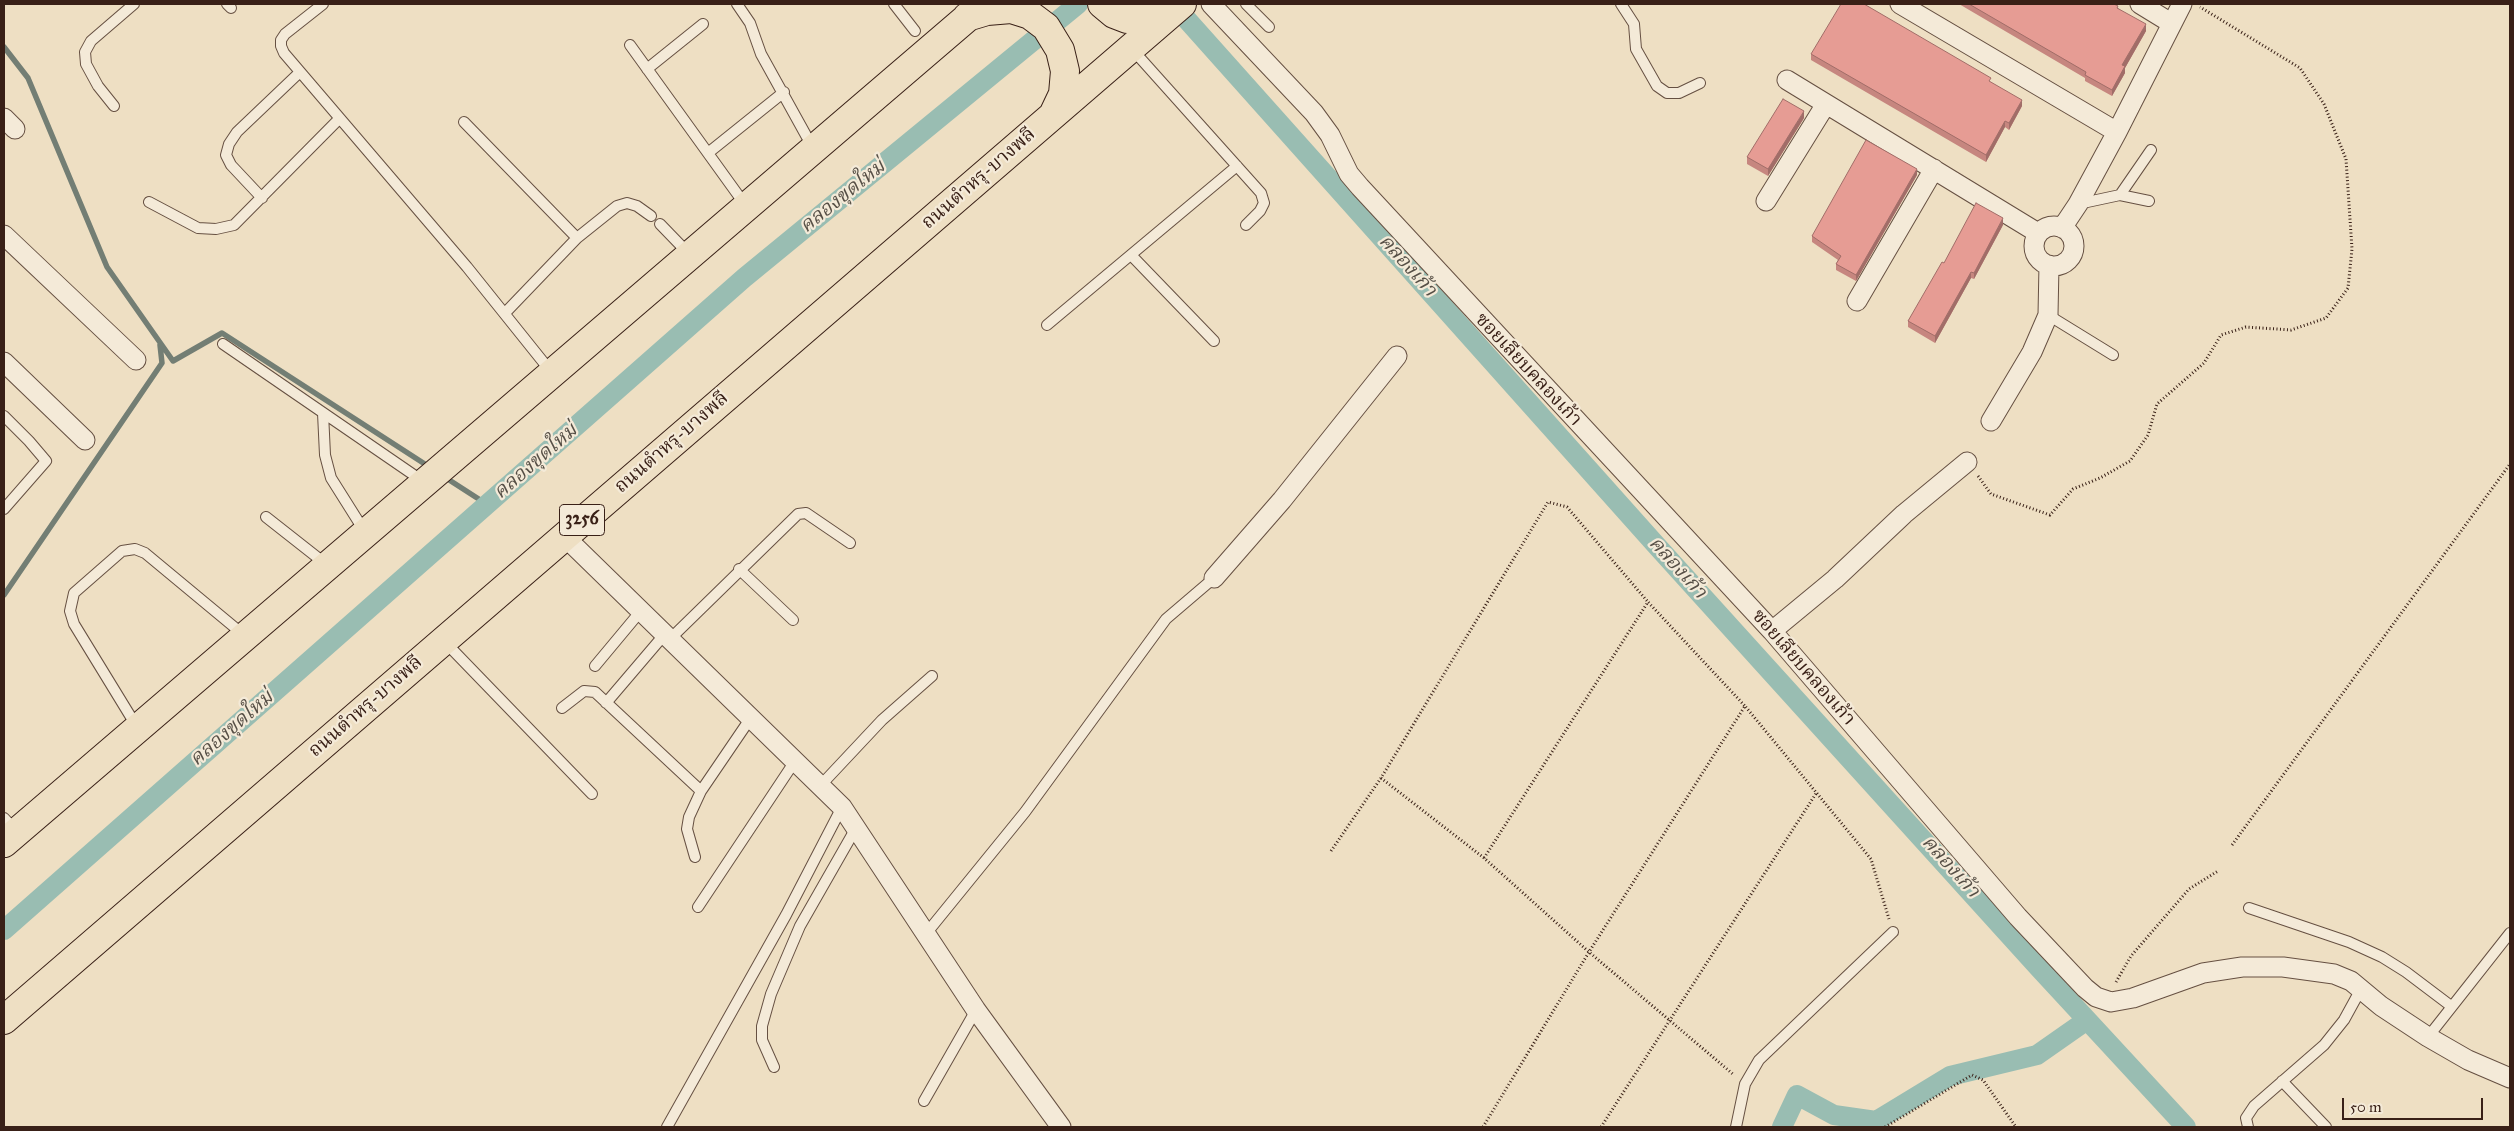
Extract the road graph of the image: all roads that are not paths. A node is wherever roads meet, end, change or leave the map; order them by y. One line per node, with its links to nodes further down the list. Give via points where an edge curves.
1 (134, 4): 27 (lane, via 91,41 85,52 86,64)
2 (322, 4): 22 (lane, via 281,40 284,53)
3 (737, 4): 25 (lane, via 750,23 761,54)
4 (894, 4): 18 (lane)
5 (1182, 4): 14 (main road, ถนนตำหรุ-บางพลี / 3256)
6 (1211, 4): 81 (street, ซอยเลียบคลองเก้า, via 1314,113 1360,187)
7 (1246, 4): 17 (lane)
8 (1621, 4): 24 (lane, via 1634,24 1636,49 1657,86 1667,93 1679,93)
9 (1900, 4): 31 (street)
10 (2140, 4): 15 (street)
11 (2182, 4): 15 (street)
12 (1108, 9): 14 (main road, via 1123,18)
13 (975, 10): 28 (main road, via 1011,9 1030,15 1046,27 1056,41 1065,71 1063,94); 32 (main road)
14 (1156, 12): 20 (main road, ถนนตำหรุ-บางพลี / 3256)
15 (2171, 23): 31 (street)
16 (703, 24): 21 (lane)
17 (1269, 27)
18 (915, 31)
19 (630, 45): 21 (lane)
20 (1131, 48): 28 (main road, ถนนตำหรุ-บางพลี / 3256); 35 (lane)
21 (647, 69): 34 (lane)
22 (300, 72): 29 (lane); 38 (lane, via 237,132 229,144 226,155 231,165)
23 (1786, 80): 26 (street)
24 (1700, 83)
25 (784, 92): 32 (lane); 34 (lane)
26 (1826, 104): 36 (street); 39 (street)
27 (114, 106)
28 (1053, 115): 74 (main road, ถนนตำหรุ-บางพลี / 3256)
29 (339, 119): 38 (lane); 55 (lane)
30 (464, 122): 50 (lane)
31 (2117, 132): 42 (street)
32 (813, 149): 43 (main road)
33 (2151, 150): 37 (lane)
34 (708, 153): 43 (lane)
35 (1237, 166): 46 (lane, via 1261,193 1264,203); 52 (lane)
36 (1934, 169): 48 (street); 54 (street)
37 (2120, 196): 41 (lane); 42 (lane)
38 (262, 198): 40 (lane, via 234,225 216,229 198,228)
39 (1766, 201)
40 (149, 202)
41 (2150, 202)
42 (2078, 204): 47 (street)
43 (746, 206): 51 (main road)
44 (651, 216): 50 (lane, via 627,203 617,206)
45 (660, 224): 51 (lane)
46 (1246, 225)
47 (2062, 228): 48 (street, via 2045,228); 53 (street, via 2073,240 2074,248 2071,256 2058,265)
48 (2038, 234): 53 (street, via 2034,243 2035,253 2040,261)
49 (4, 235): 62 (street)
50 (578, 238): 55 (lane)
51 (690, 255): 64 (main road)
52 (1131, 255): 57 (lane); 58 (lane)
53 (2050, 265): 56 (street)
54 (1857, 301)
55 (505, 314): 64 (lane)
56 (2048, 315): 60 (lane); 67 (street, via 2032,352)
57 (1046, 326)
58 (1214, 341)
59 (223, 344): 65 (lane)
60 (2113, 355)
61 (1397, 356): 78 (street, via 1282,500)
62 (136, 360)
63 (4, 362): 68 (street)
64 (552, 373): 70 (main road)
65 (323, 413): 70 (lane); 73 (lane, via 331,478)
66 (4, 416): 71 (lane, via 30,440 46,461)
67 (1991, 420)
68 (84, 440)
69 (1967, 462): 81 (street)
70 (424, 482): 73 (main road)
71 (4, 509)
72 (266, 517): 76 (lane)
73 (366, 532): 76 (main road)
74 (564, 536): 79 (street); 84 (main road, ถนนตำหรุ-บางพลี / 3256)
75 (850, 543): 77 (lane, via 806,513 798,514)
76 (327, 566): 82 (main road)
77 (739, 569): 80 (lane); 83 (lane)
78 (1214, 578): 103 (lane, via 1166,618 1025,812)
79 (640, 612): 83 (street); 85 (lane)
80 (793, 620)
81 (1772, 631): 104 (street, ซอยเลียบคลองเก้า, via 2044,947 2096,997 2111,1002 2133,998 2204,973 2242,967 2334,974)
82 (245, 636): 90 (main road); 90 (lane, via 146,553 122,551 74,593 70,611 74,624)
83 (666, 638): 87 (lane); 89 (street)
84 (443, 640): 94 (lane); 107 (main road, ถนนตำหรุ-บางพลี / 3256)
85 (595, 666)
86 (932, 676): 92 (lane, via 882,720)
87 (606, 703): 88 (lane, via 589,690); 93 (lane)
88 (562, 708)
89 (750, 720): 91 (street); 93 (lane)
90 (138, 728): 97 (main road)
91 (795, 761): 92 (street); 99 (lane)
92 (821, 785): 95 (street)
93 (701, 791): 98 (lane, via 689,817 687,830)
94 (592, 794)
95 (842, 807): 96 (street); 113 (lane, via 786,915)
96 (856, 828): 103 (street); 109 (lane, via 800,926 771,994 762,1026 762,1040)
97 (8, 831)
98 (695, 857)
99 (698, 907)
100 (2249, 908): 105 (lane, via 2349,942 2382,957)
101 (1893, 932): 115 (lane, via 1759,1060 1745,1084)
102 (2510, 933): 105 (lane)
103 (925, 935): 106 (street)
104 (2361, 990): 108 (street); 111 (lane, via 2336,1032)
105 (2451, 1006): 108 (lane)
106 (976, 1010): 112 (lane); 114 (street)
107 (4, 1020)
108 (2428, 1036): 110 (street, via 2468,1060)
109 (774, 1067)
110 (2510, 1078)
111 (2282, 1082): 116 (lane, via 2254,1106 2246,1118); 117 (lane)
112 (924, 1101)
113 (667, 1127)
114 (1061, 1127)
115 (1736, 1127)
116 (2248, 1127)
117 (2326, 1127)

